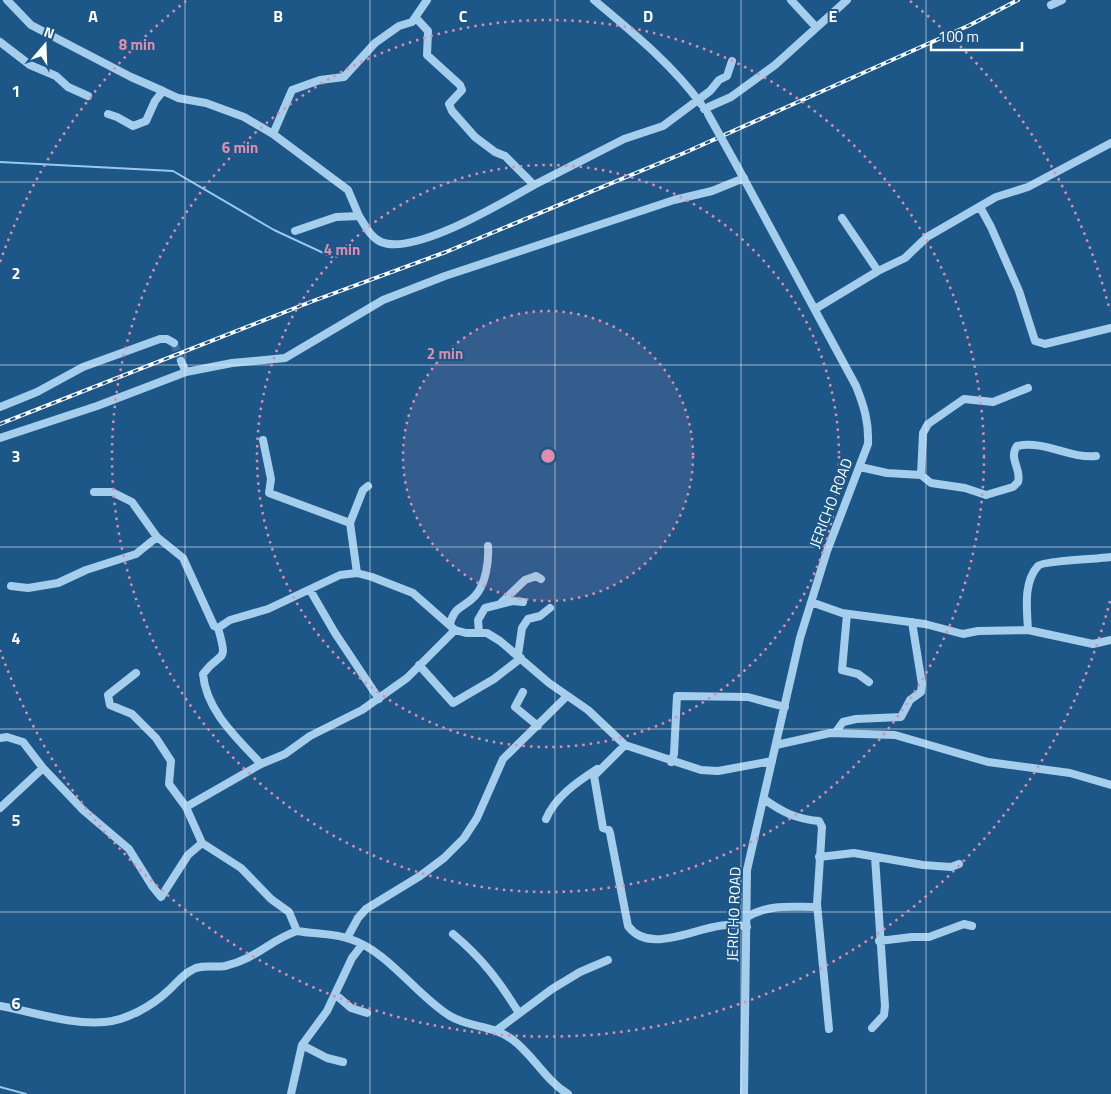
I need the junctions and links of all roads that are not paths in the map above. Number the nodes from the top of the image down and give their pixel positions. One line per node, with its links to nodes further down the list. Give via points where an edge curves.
1 (7, 0): 12 (street, via 31,25)
2 (427, 0): 8 (street)
3 (594, 0): 14 (street, JERICHO ROAD, via 652,50)
4 (791, 0): 9 (street)
5 (847, 0): 9 (street)
6 (1062, 0): 7 (street)
7 (1051, 6)
8 (416, 18): 17 (street, via 375,43 344,77 320,80 292,90); 20 (street, via 428,31 427,55 462,90 449,104 452,112 475,137 505,156)
9 (816, 27): 15 (street, via 775,65 731,98)
10 (0, 42): 13 (street, via 30,65 56,76 68,87)
11 (732, 60): 14 (street, via 727,76)
12 (163, 91): 16 (street, via 146,122 133,126); 17 (street, via 236,114)
13 (88, 96)
14 (698, 100): 15 (street, JERICHO ROAD); 20 (street, via 663,126 624,139)
15 (706, 111): 19 (street, JERICHO ROAD, bridge)
16 (108, 114)
17 (273, 134): 22 (street, via 348,190)
18 (1111, 143): 21 (street, via 1028,187)
19 (744, 178): 26 (street, JERICHO ROAD); 30 (street, via 445,276 383,300 285,358)
20 (534, 185): 22 (street, via 443,232 401,244 375,238)
21 (980, 206): 25 (street, via 927,237 905,258); 27 (street, via 1018,291 1035,341 1045,344)
22 (359, 216): 24 (street, via 336,217)
23 (842, 218): 25 (street)
24 (295, 231)
25 (878, 270): 26 (street)
26 (815, 309): 36 (street, JERICHO ROAD, via 856,386 865,410 868,444)
27 (1111, 328)
28 (174, 343): 32 (street, via 160,339 83,367 37,392)
29 (180, 361): 30 (street)
30 (186, 372): 33 (street)
31 (1028, 388): 37 (street, via 992,402 964,399 928,424 924,432)
32 (0, 407)
33 (0, 438)
34 (263, 440): 40 (street, via 271,479 270,494)
35 (1096, 456): 37 (street, via 1078,457 1036,444 1017,446 1013,459 1018,482 1013,487 986,495 931,483)
36 (860, 466): 37 (street, via 886,473); 49 (street, JERICHO ROAD, via 827,551)
37 (920, 475)
38 (368, 486): 40 (street, via 363,490)
39 (94, 492): 41 (street, via 112,492 132,502)
40 (350, 523): 44 (street)
41 (157, 537): 46 (street, via 136,554 58,583 28,588); 55 (street, via 183,558 211,624)
42 (488, 546): 54 (street, via 487,568 480,587 476,595 454,611)
43 (1111, 557): 56 (street, via 1039,565 1028,595)
44 (357, 574): 47 (street, via 340,575); 54 (street, via 405,588)
45 (541, 579): 50 (street, via 536,576 525,580)
46 (11, 586)
47 (310, 590): 55 (street, via 268,609 230,620); 65 (street)
48 (523, 602): 50 (street)
49 (812, 602): 52 (street); 66 (street, JERICHO ROAD, via 800,638)
50 (500, 604): 57 (street, via 485,608 478,620)
51 (550, 608): 59 (street, via 540,616 528,619 522,628)
52 (847, 614): 53 (street); 62 (street, via 842,670 858,674)
53 (912, 622): 56 (street, via 963,634); 68 (street, via 921,692 910,700 901,717 843,722)
54 (452, 627): 57 (street, via 466,633); 60 (street)
55 (218, 628): 75 (street, via 224,649 222,657 203,674 209,698 221,720)
56 (1028, 630): 58 (street, via 1093,644)
57 (479, 632): 59 (street, via 500,641)
58 (1111, 640)
59 (519, 657): 60 (street, via 494,679 453,703); 64 (street)
60 (419, 665): 65 (street)
61 (136, 673): 79 (street, via 112,692 108,700 113,708 132,714 156,738 171,762 169,784)
62 (869, 682)
63 (523, 692): 67 (street, via 515,707)
64 (567, 696): 67 (street); 70 (street, via 588,710)
65 (379, 699): 75 (street)
66 (785, 707): 71 (street, JERICHO ROAD); 73 (street, via 748,697 677,696)
67 (538, 726): 92 (street, via 504,759 477,818 464,838 420,876 362,912)
68 (835, 733): 71 (street); 77 (street, via 894,735 988,762 1070,773)
69 (0, 738): 76 (street, via 23,742)
70 (625, 745): 73 (street); 74 (street)
71 (776, 745): 72 (street, JERICHO ROAD)
72 (772, 761): 73 (street, via 710,771); 78 (street, JERICHO ROAD)
73 (671, 762)
74 (607, 763): 81 (street, via 573,786 557,801); 89 (street, via 594,776 597,799 603,828 610,833 628,926 632,932 651,940 723,924)
75 (261, 764): 79 (street)
76 (43, 768): 80 (street); 82 (street, via 83,810 129,849 161,897 188,856)
77 (1111, 785)
78 (764, 799): 83 (street, via 785,814 819,821 822,827); 87 (street, JERICHO ROAD, via 747,870)
79 (186, 807): 82 (street)
80 (0, 808)
81 (546, 820)
82 (202, 843): 90 (street, via 241,868 271,899 289,912)
83 (819, 856): 84 (street, via 854,853); 86 (street)
84 (876, 857): 85 (street, via 923,865 951,867); 93 (street)
85 (959, 864)
86 (817, 904): 87 (street, via 772,906); 101 (street)
87 (746, 917): 89 (street, JERICHO ROAD)
88 (972, 926): 93 (street, via 964,924 930,937)
89 (747, 927): 107 (street, JERICHO ROAD)
90 (297, 931): 92 (street); 97 (street, via 275,941 256,956 225,966 192,969 160,999 133,1014 107,1022 77,1021)
91 (453, 934): 99 (street, via 476,953)
92 (347, 938): 94 (street)
93 (880, 941): 100 (street, via 884,1015)
94 (362, 945): 96 (street, via 352,958); 102 (street, via 447,1014)
95 (608, 960): 99 (street, via 580,972)
96 (336, 995): 98 (street, via 351,1008); 103 (street)
97 (0, 1006)
98 (366, 1013)
99 (519, 1013): 102 (street)
100 (872, 1028)
101 (828, 1029)
102 (496, 1030): 106 (street, via 525,1050)
103 (302, 1045): 104 (street); 105 (street)
104 (343, 1062)
105 (291, 1094)
106 (568, 1094)
107 (744, 1094)

